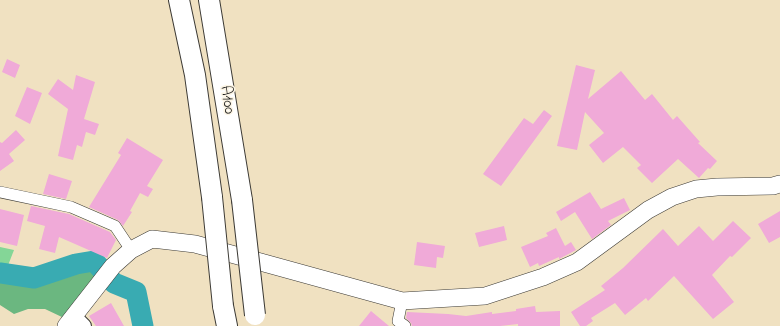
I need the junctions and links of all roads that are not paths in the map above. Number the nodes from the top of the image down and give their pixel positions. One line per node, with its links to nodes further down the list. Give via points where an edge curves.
1 (173, 0): 4 (highway)
2 (179, 0): 4 (highway, A100 / A100)
3 (209, 0): 9 (highway, A100 / A100, bridge, via 242,200)
4 (195, 74): 11 (highway, A100 / A100, bridge)
5 (780, 184): 8 (main road, via 696,189 672,197 648,210 577,262 543,277 485,296)
6 (0, 192): 7 (street, via 71,207 115,226)
7 (131, 250): 8 (main road, via 152,239 195,244); 10 (main road, via 95,287)
8 (402, 301): 12 (street, via 398,321)
9 (256, 320)
10 (75, 323)
11 (227, 326)
12 (405, 326)

